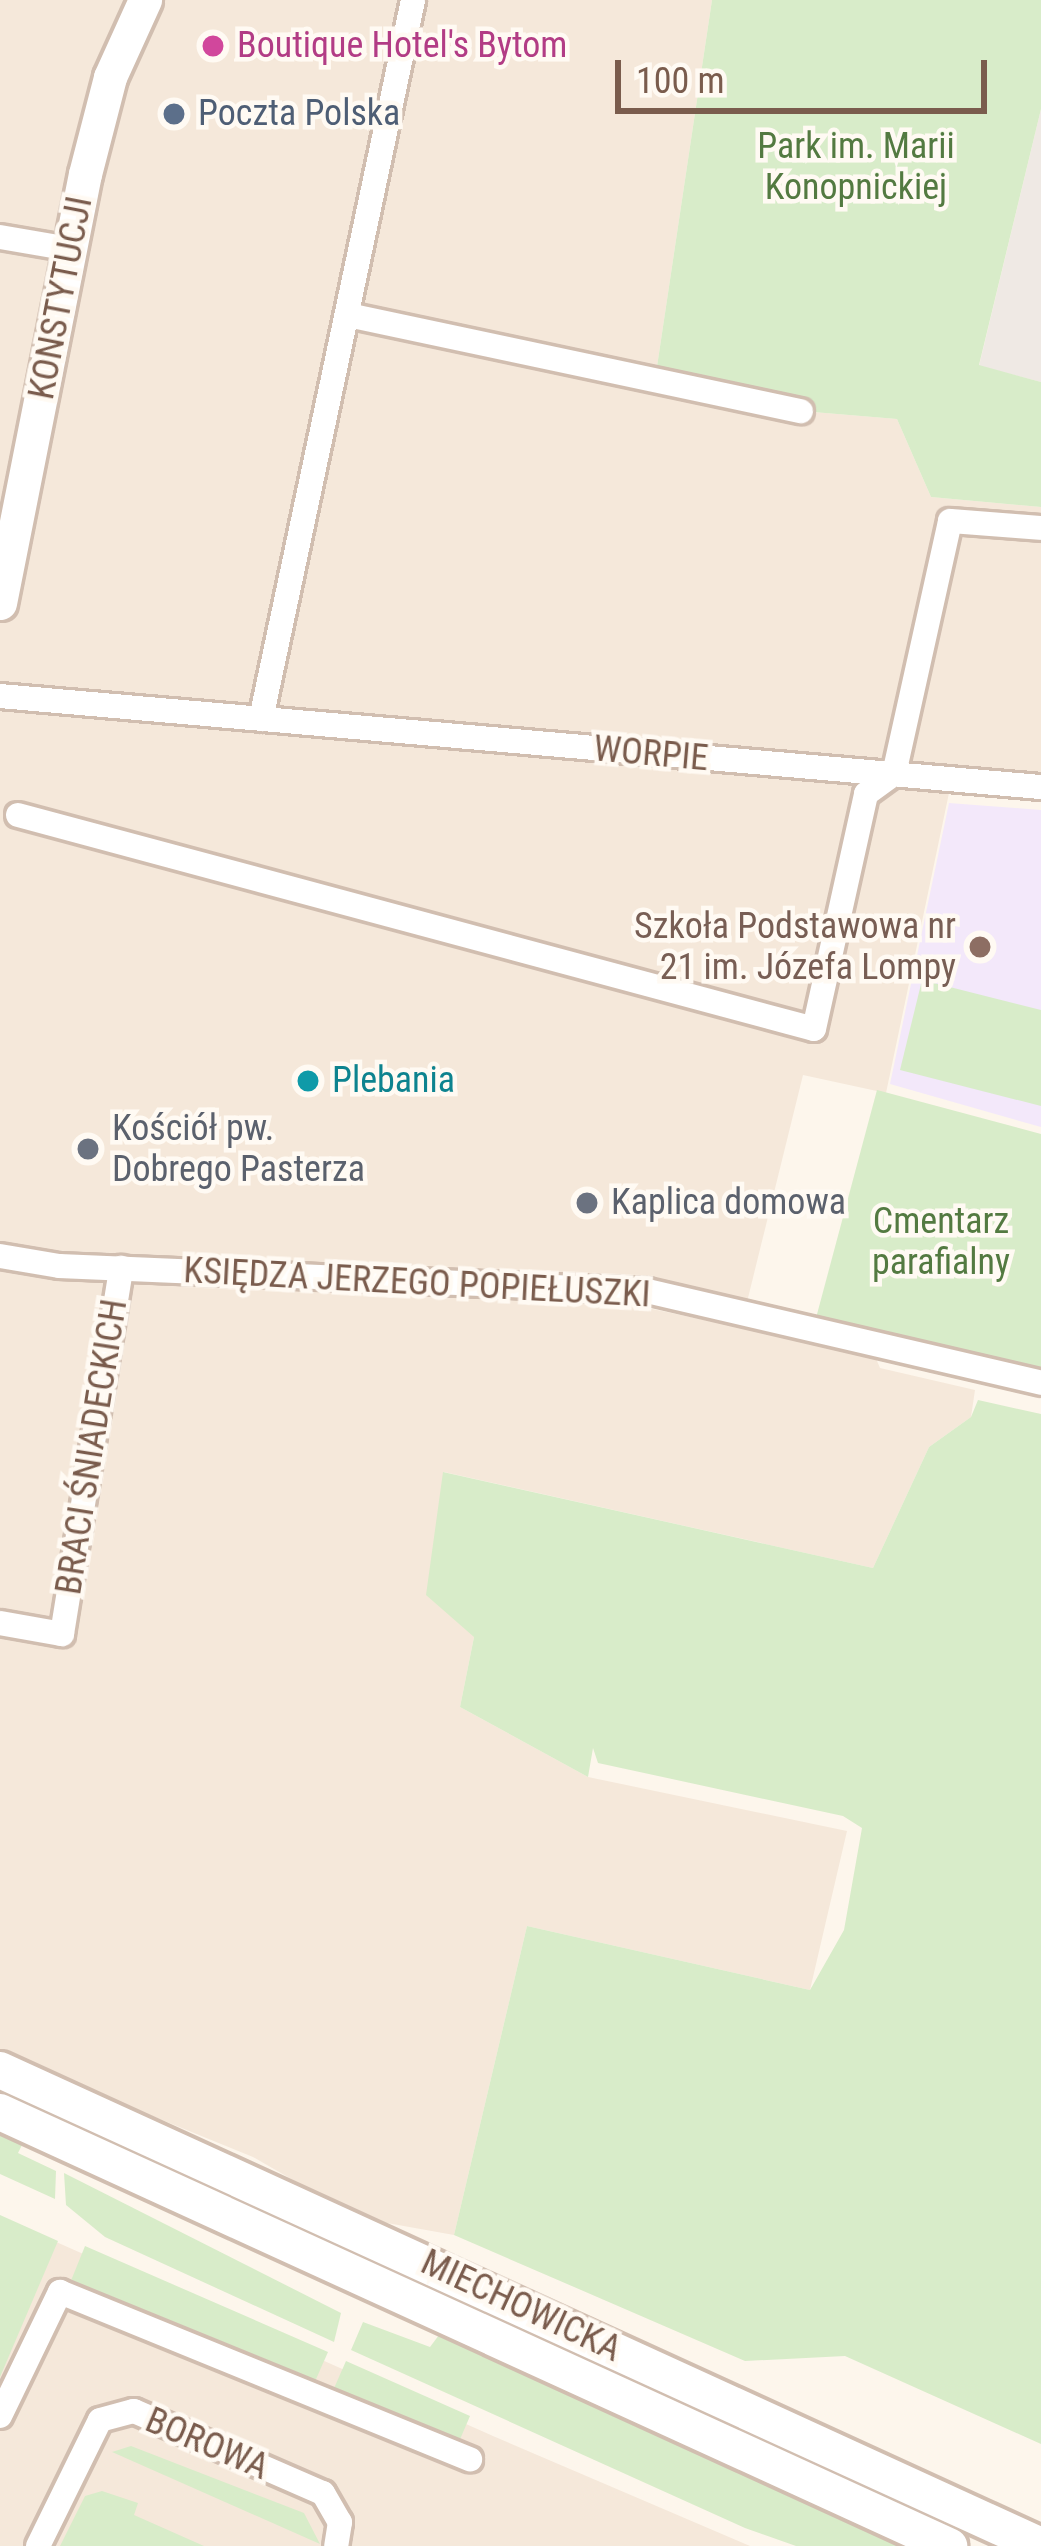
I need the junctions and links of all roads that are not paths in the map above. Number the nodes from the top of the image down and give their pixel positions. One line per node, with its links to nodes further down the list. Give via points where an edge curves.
1 (145, 0): 4 (street, KONSTYTUCJI, via 110,77)
2 (413, 0): 5 (street)
3 (0, 237): 4 (street)
4 (70, 249): 8 (street, KONSTYTUCJI)
5 (348, 316): 6 (street); 10 (street)
6 (801, 411)
7 (1041, 528): 11 (street, via 950,521)
8 (0, 603)
9 (0, 696): 10 (street, WORPIE)
10 (261, 719): 11 (street, WORPIE)
11 (894, 774): 12 (street, WORPIE); 13 (street, via 866,794 814,1029)
12 (1041, 787)
13 (18, 815)
14 (0, 1256): 15 (street, KSIĘDZA JERZEGO POPIEŁUSZKI)
15 (121, 1268): 16 (street, KSIĘDZA JERZEGO POPIEŁUSZKI, via 647,1292); 17 (street, BRACI ŚNIADECKICH, via 62,1634)
16 (1041, 1383)
17 (0, 1624)
18 (0, 2070): 25 (main road, MIECHOWICKA)
19 (0, 2112): 24 (main road, MIECHOWICKA)
20 (0, 2416): 21 (street, via 60,2292)
21 (470, 2459)
22 (38, 2546): 23 (street, BOROWA, via 100,2420 134,2411 323,2493 340,2522)
23 (336, 2546)
24 (949, 2546)
25 (1041, 2546)

